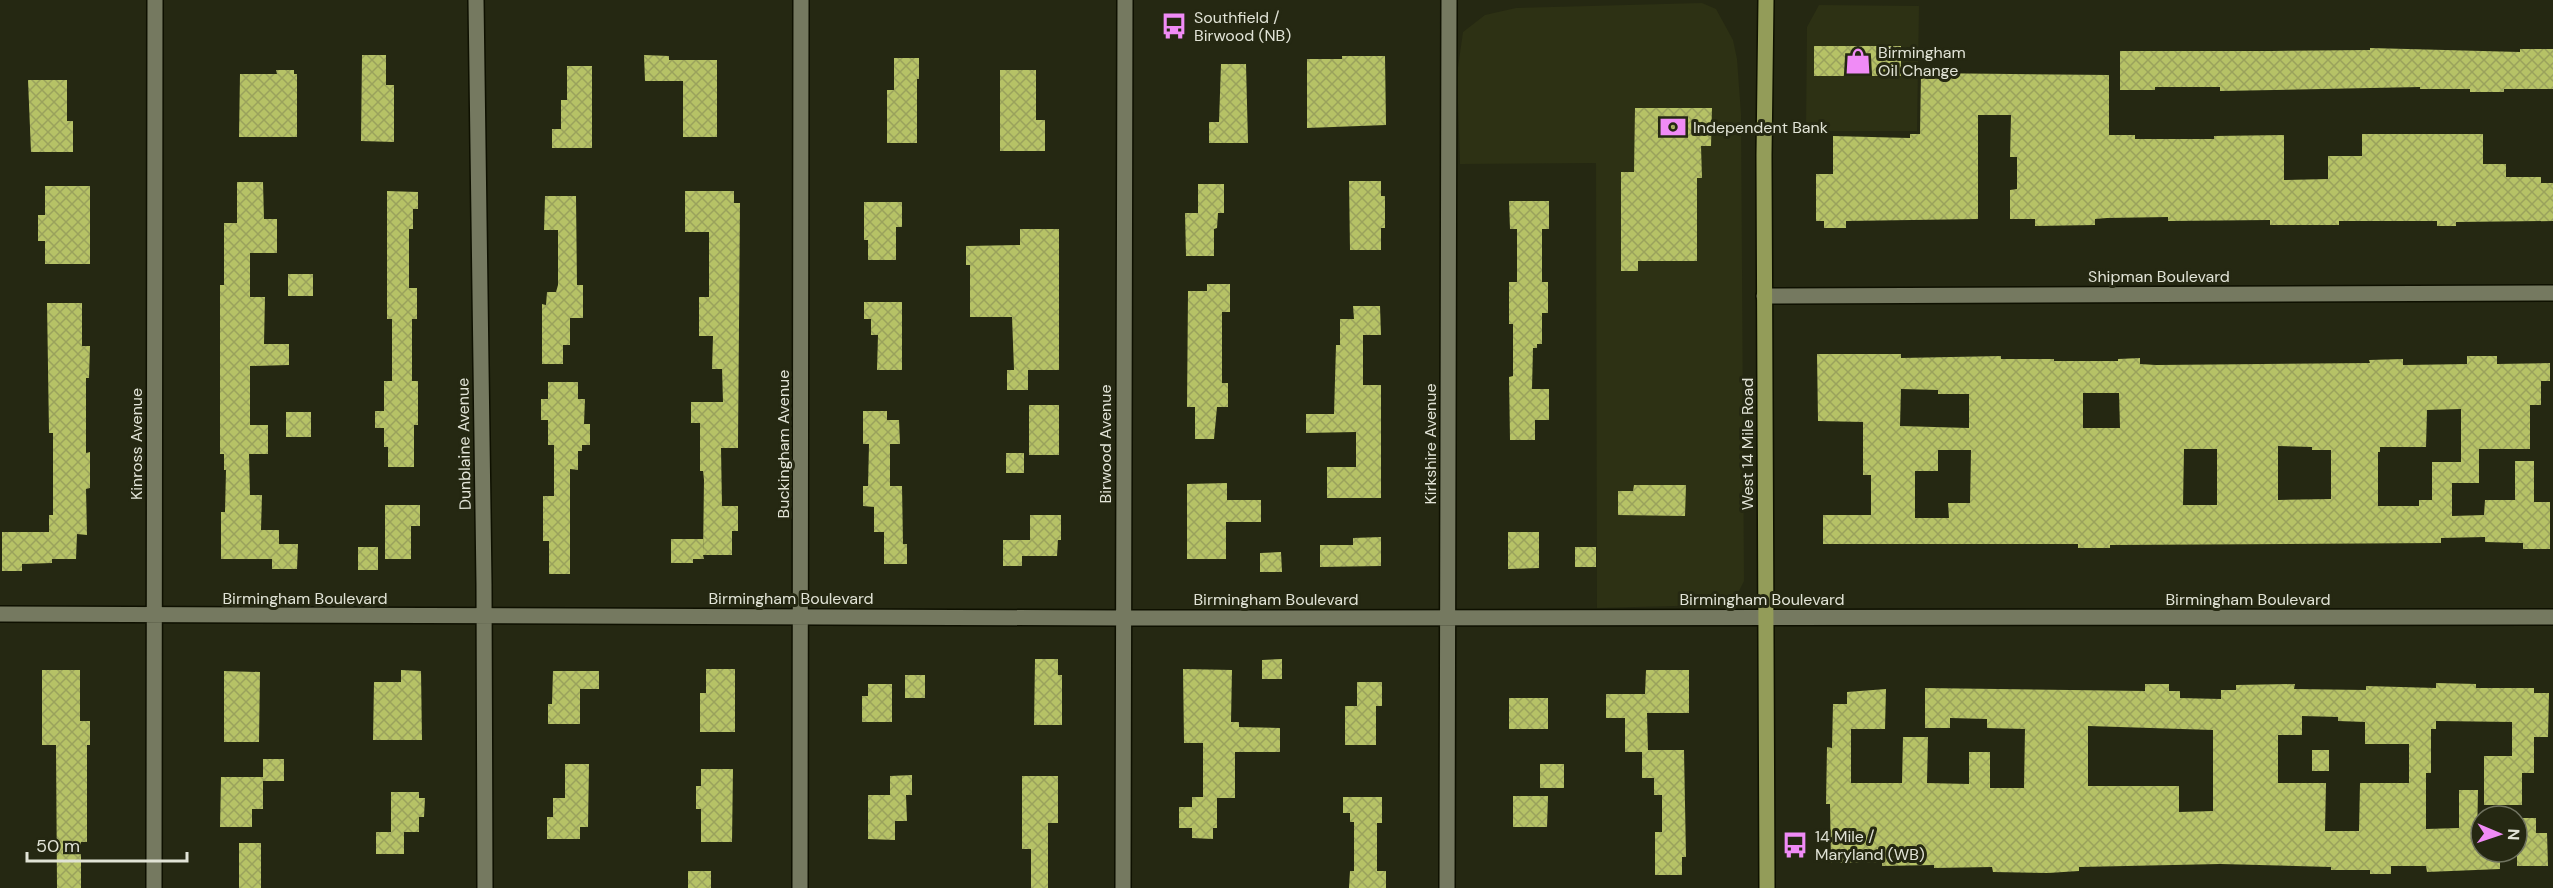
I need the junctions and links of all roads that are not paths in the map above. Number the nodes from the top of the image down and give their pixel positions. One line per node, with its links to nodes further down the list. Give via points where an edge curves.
1 (155, 0): 10 (street, Kinross Avenue)
2 (476, 0): 11 (street, Dunblaine Avenue)
3 (801, 0): 12 (street, Buckingham Avenue)
4 (1125, 0): 16 (street, Birwood Avenue)
5 (1449, 0): 13 (street, Kirkshire Avenue)
6 (1766, 0): 8 (main road, West 14 Mile Road)
7 (2553, 293): 8 (street, Shipman Boulevard)
8 (1764, 296): 14 (main road, West 14 Mile Road)
9 (0, 614): 10 (street, Birmingham Boulevard)
10 (153, 615): 11 (street, Birmingham Boulevard); 17 (street, Kinross Avenue)
11 (484, 616): 12 (street, Birmingham Boulevard); 18 (street, Dunblaine Avenue)
12 (801, 616): 16 (street, Birmingham Boulevard); 19 (street, Buckingham Avenue)
13 (1447, 617): 14 (street, Birmingham Boulevard); 16 (street, Birmingham Boulevard); 21 (street, Kirkshire Avenue)
14 (1766, 617): 15 (street, Birmingham Boulevard); 22 (main road, West 14 Mile Road)
15 (2553, 617)
16 (1123, 618): 20 (street, Birwood Avenue)
17 (154, 888)
18 (485, 888)
19 (800, 888)
20 (1123, 888)
21 (1447, 888)
22 (1767, 888)

